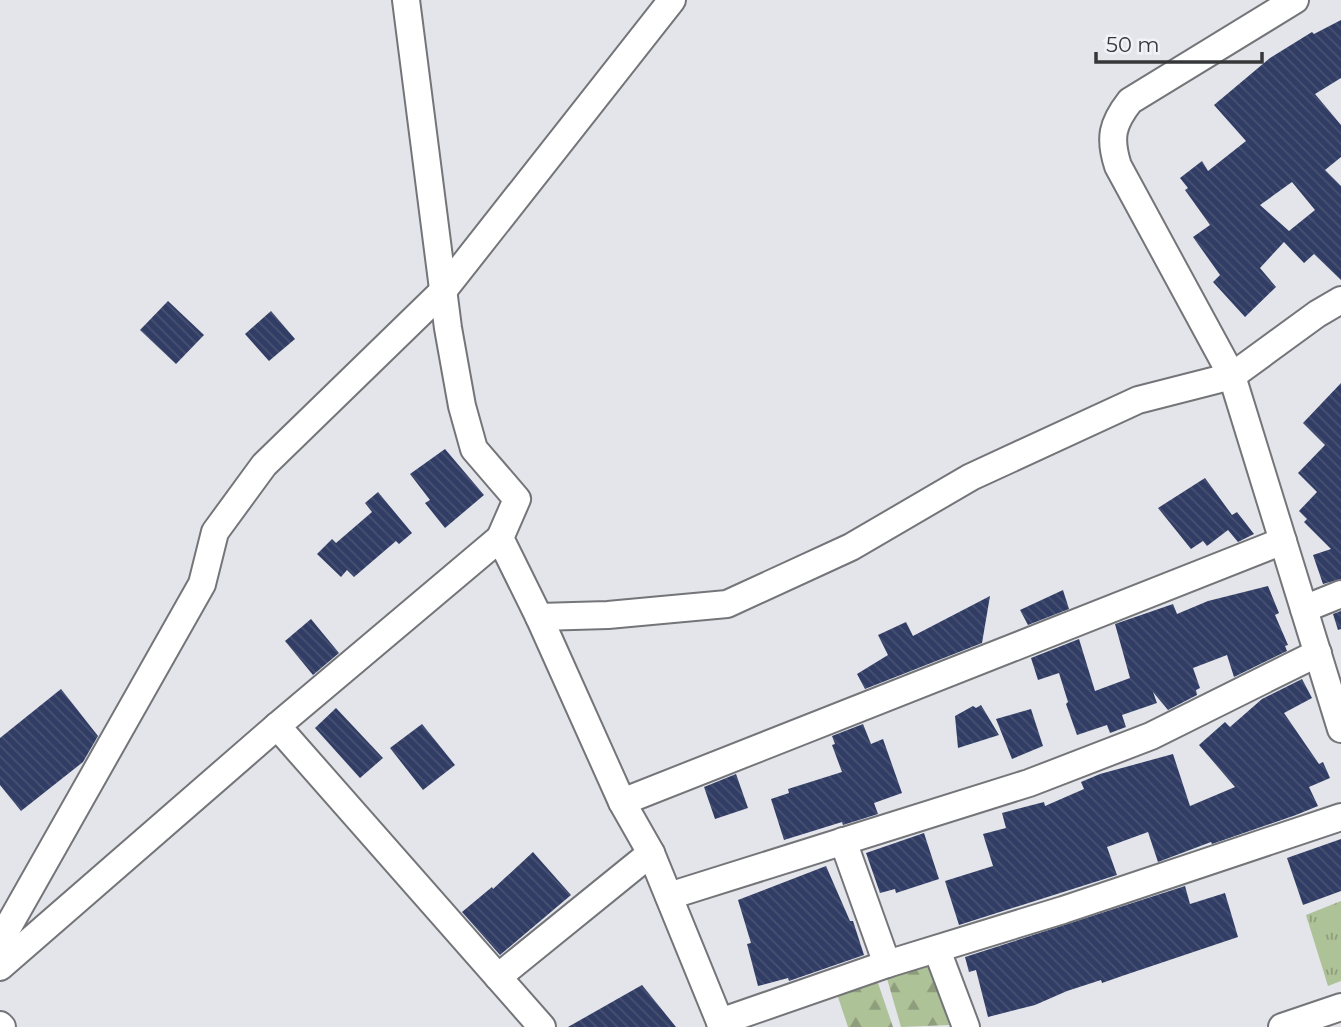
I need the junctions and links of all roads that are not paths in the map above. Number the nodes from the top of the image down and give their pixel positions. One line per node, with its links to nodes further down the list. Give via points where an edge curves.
1 (406, 0): 4 (street)
2 (672, 0): 4 (street)
3 (1295, 0): 6 (street, via 1130,101 1114,131 1118,166)
4 (443, 291): 7 (street, via 474,449 517,499); 20 (street, via 264,465 215,532 202,584)
5 (1341, 300): 6 (street)
6 (1232, 376): 8 (street); 11 (street, via 1138,400 971,477 852,547 727,604)
7 (500, 538): 11 (street); 13 (street)
8 (1283, 541): 10 (street); 15 (street)
9 (1341, 594): 10 (street)
10 (1304, 609): 12 (street)
11 (539, 617): 15 (street)
12 (1318, 653): 14 (street); 17 (street, via 1151,736 1029,783)
13 (277, 726): 23 (street); 24 (street)
14 (1341, 729)
15 (622, 802): 18 (street)
16 (1341, 817): 21 (street)
17 (843, 841): 19 (street); 22 (street)
18 (651, 853): 19 (street); 24 (street)
19 (668, 897): 26 (street)
20 (0, 941)
21 (937, 950): 22 (street); 28 (street)
22 (887, 964): 26 (street)
23 (0, 967)
24 (498, 977): 27 (street)
25 (1341, 1007): 29 (street)
26 (721, 1025)
27 (542, 1027)
28 (966, 1027)
29 (1282, 1027)

